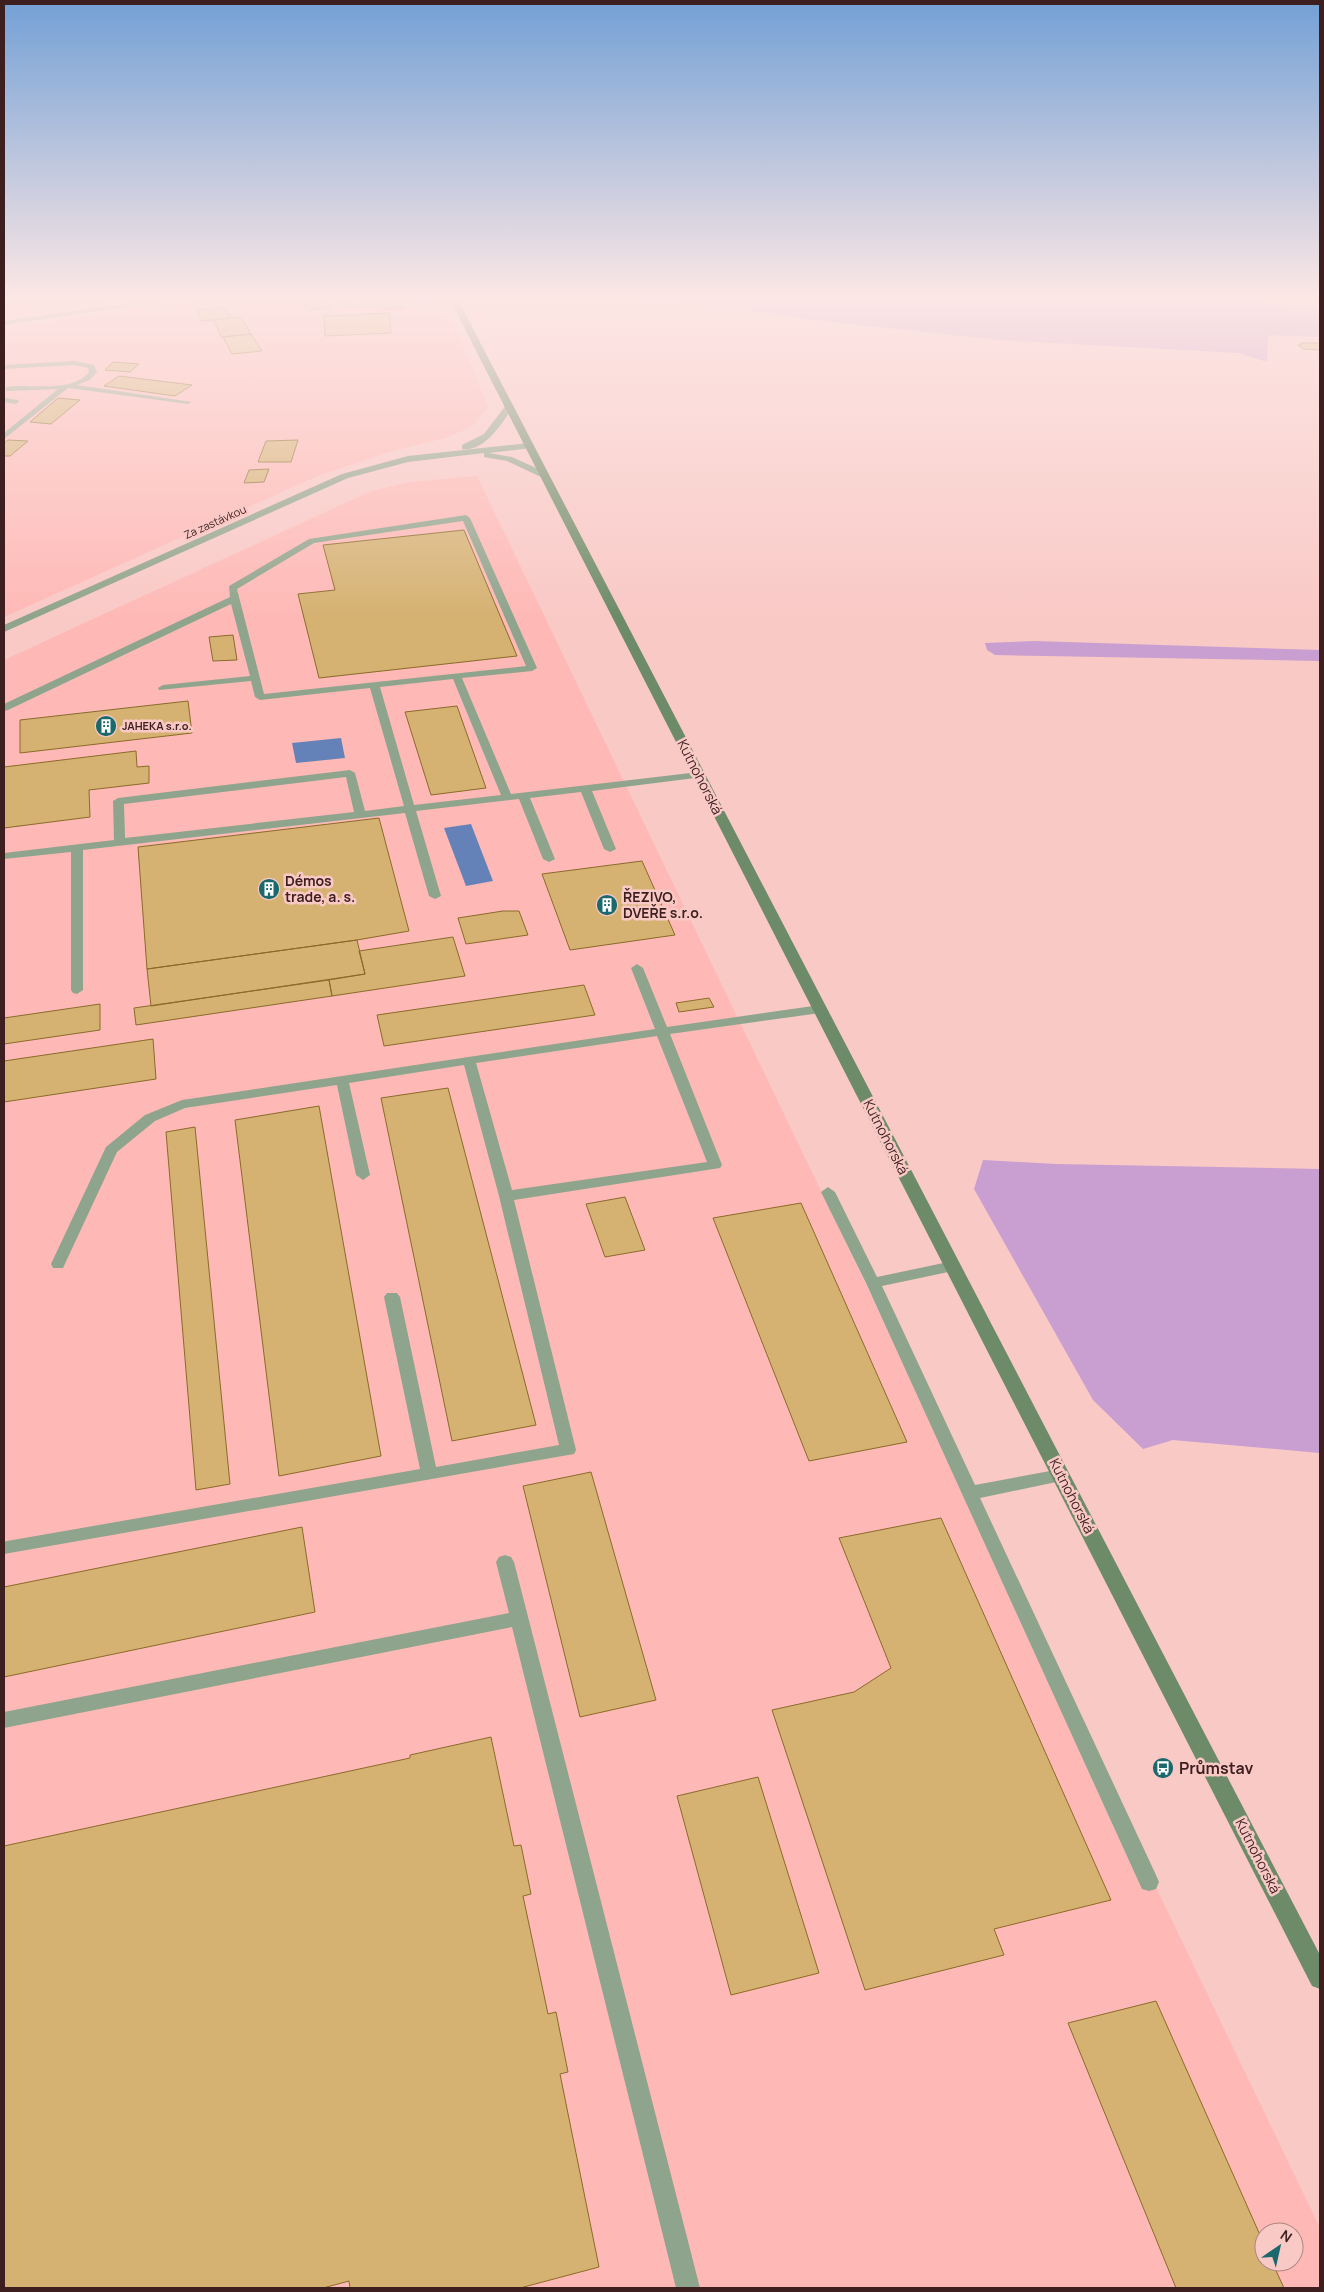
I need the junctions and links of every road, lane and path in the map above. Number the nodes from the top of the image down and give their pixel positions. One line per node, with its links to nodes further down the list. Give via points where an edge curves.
1 (45, 403): 4 (lane)
2 (508, 403): 3 (main road, Kutnohorská)
3 (510, 407): 5 (main road, Kutnohorská); 6 (street, Za zastávkou, via 490,435)
4 (4, 436)
5 (529, 446): 6 (street, Za zastávkou); 7 (main road, Kutnohorská)
6 (443, 455): 7 (street, Za zastávkou, via 508,459); 9 (street, Za zastávkou, via 387,463 344,476)
7 (544, 475): 15 (main road, Kutnohorská)
8 (234, 599): 10 (lane, via 232,588 312,541 466,518 532,668); 11 (lane); 14 (lane)
9 (4, 629)
10 (456, 676): 12 (lane); 18 (lane)
11 (255, 678): 12 (lane, via 260,697); 13 (lane)
12 (374, 685): 19 (lane)
13 (163, 688)
14 (4, 708)
15 (699, 775): 16 (lane); 29 (main road, Kutnohorská)
16 (585, 788): 17 (lane); 23 (lane)
17 (523, 795): 18 (lane); 25 (lane)
18 (508, 797): 19 (lane)
19 (409, 809): 20 (lane); 26 (lane)
20 (360, 814): 21 (lane); 21 (lane, via 350,773 118,801)
21 (120, 842): 22 (lane)
22 (77, 847): 24 (lane); 28 (lane)
23 (610, 849)
24 (4, 856)
25 (548, 859)
26 (435, 896)
27 (637, 968): 30 (lane)
28 (77, 990)
29 (820, 1009): 30 (lane); 37 (main road, Kutnohorská)
30 (662, 1031): 31 (lane); 35 (lane, via 715,1164)
31 (469, 1060): 32 (lane); 35 (lane)
32 (342, 1080): 33 (lane); 36 (lane, via 182,1104 150,1118 112,1150)
33 (363, 1175)
34 (828, 1192): 38 (lane)
35 (506, 1196): 40 (lane, via 568,1450)
36 (58, 1264)
37 (953, 1266): 38 (lane); 41 (main road, Kutnohorská)
38 (873, 1283): 42 (lane)
39 (392, 1297): 40 (lane)
40 (429, 1474): 43 (lane)
41 (1061, 1475): 42 (lane); 48 (main road, Kutnohorská)
42 (970, 1493): 47 (lane)
43 (7, 1548)
44 (506, 1562): 45 (lane)
45 (519, 1618): 46 (lane); 49 (lane)
46 (4, 1720)
47 (1149, 1882)
48 (1320, 1978)
49 (688, 2288)

